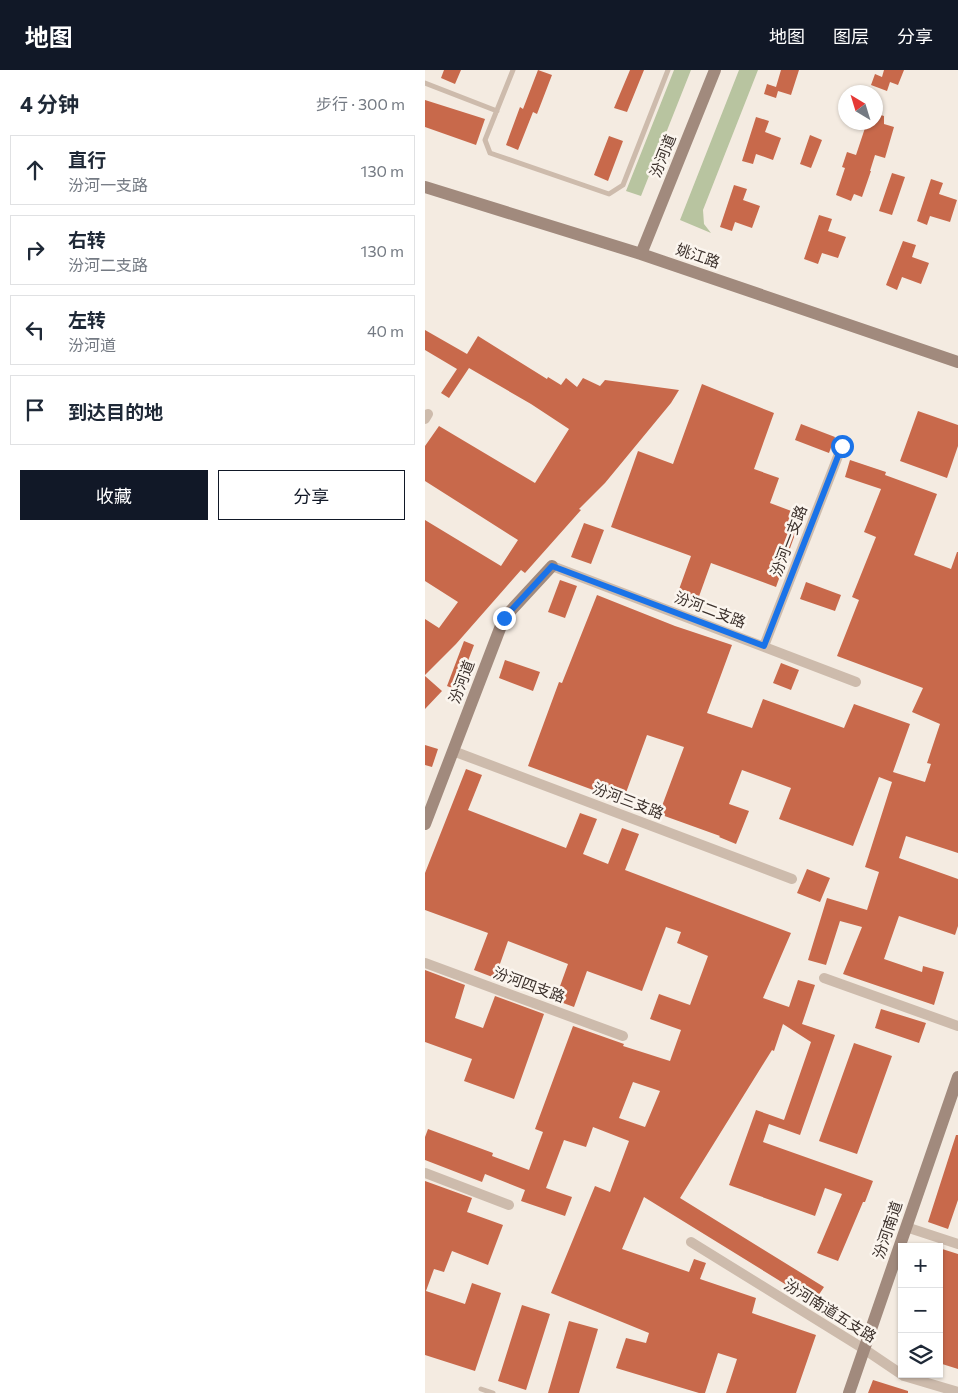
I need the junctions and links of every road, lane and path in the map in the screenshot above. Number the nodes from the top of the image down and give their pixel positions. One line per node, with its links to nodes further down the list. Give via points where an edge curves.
1 (513, 70): 5 (lane)
2 (668, 70): 5 (lane, via 623,185 609,194 490,153 485,140)
3 (715, 70): 7 (street, 汾河道)
4 (425, 83): 5 (lane)
5 (497, 111)
6 (425, 186): 7 (street, 姚江路)
7 (641, 254): 8 (street, 姚江路)
8 (958, 362)
9 (842, 446): 11 (street, 汾河一支路)
10 (552, 566): 11 (street, 汾河二支路); 13 (street, 汾河道, via 504,618)
11 (764, 646): 12 (street, 汾河二支路)
12 (856, 682)
13 (453, 751): 14 (street, 汾河道); 15 (street, 汾河三支路)
14 (425, 824)
15 (792, 880)
16 (425, 963): 19 (street, 汾河四支路)
17 (824, 978): 18 (street)
18 (958, 1026)
19 (623, 1036)
20 (958, 1077): 23 (street, 汾河南道)
21 (425, 1174): 22 (street)
22 (509, 1205)
23 (906, 1227): 25 (street); 26 (street, 汾河南道)
24 (691, 1242): 26 (street, 汾河南道五支路)
25 (958, 1244)
26 (864, 1349): 28 (street, 汾河南道五支路, via 904,1376); 30 (street, 汾河南道)
27 (481, 1389): 29 (lane)
28 (958, 1392)
29 (493, 1393)
30 (849, 1393)

